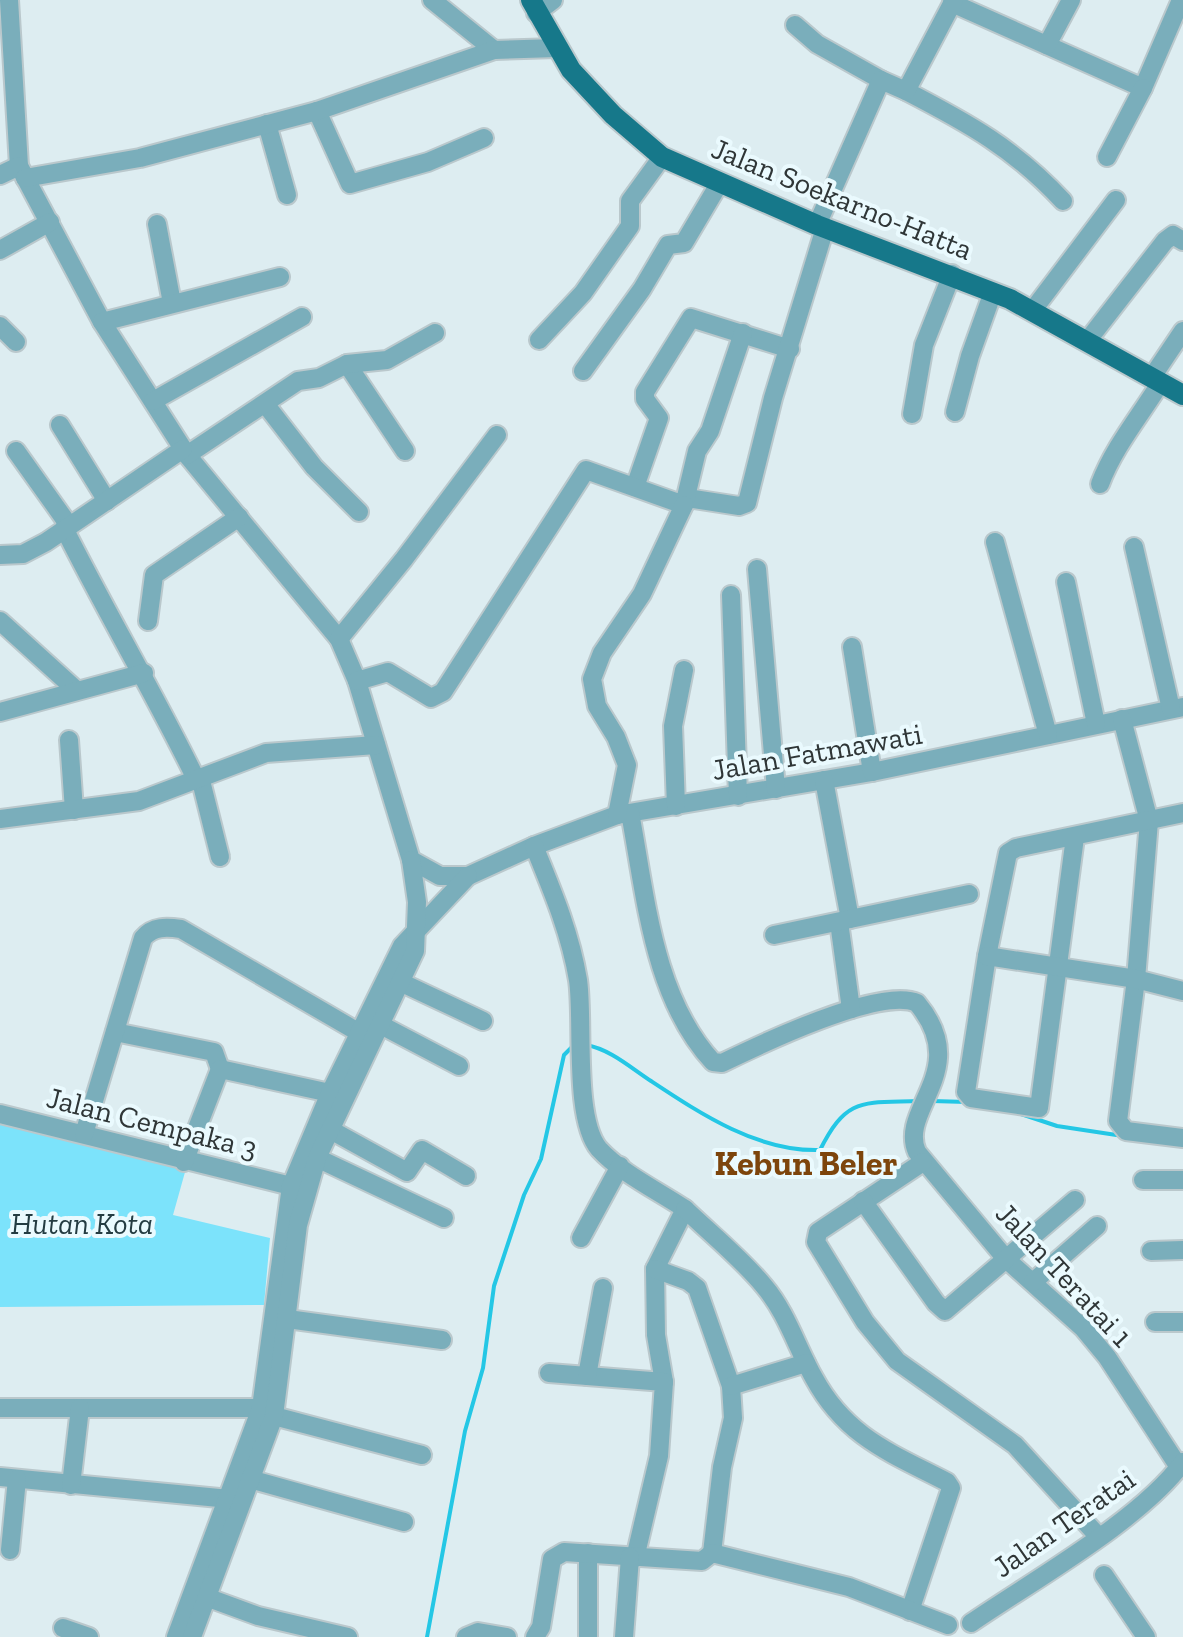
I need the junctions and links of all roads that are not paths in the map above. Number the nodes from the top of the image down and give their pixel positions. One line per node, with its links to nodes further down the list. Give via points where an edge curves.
1 (9, 0): 20 (street)
2 (432, 0): 11 (street)
3 (553, 0): 7 (street)
4 (1071, 0): 9 (street)
5 (1181, 0): 13 (street)
6 (953, 2): 9 (street); 14 (street)
7 (533, 6): 10 (main road, Jalan Soekarno-Hatta)
8 (795, 25): 12 (street, via 817,44)
9 (1047, 45): 13 (street)
10 (556, 48): 11 (street); 18 (main road, Jalan Soekarno-Hatta, via 613,115)
11 (494, 50): 15 (street)
12 (881, 80): 14 (street); 28 (street)
13 (1143, 88): 19 (street)
14 (906, 91): 25 (street, via 993,137)
15 (317, 111): 16 (street); 17 (street, via 350,184 417,166)
16 (267, 124): 20 (street, via 140,158); 23 (street)
17 (484, 138)
18 (662, 157): 22 (main road, Jalan Soekarno-Hatta); 42 (street, via 630,201 630,226 583,293)
19 (1107, 157)
20 (22, 172): 21 (street); 26 (street)
21 (0, 175)
22 (719, 184): 28 (main road, Jalan Soekarno-Hatta); 47 (street, via 684,243 668,245)
23 (287, 195)
24 (1116, 200): 35 (street)
25 (1063, 201)
26 (50, 222): 30 (street); 37 (street)
27 (157, 224): 34 (street)
28 (821, 226): 31 (main road, Jalan Soekarno-Hatta); 45 (street)
29 (1183, 241): 43 (street, via 1173,235 1165,241)
30 (0, 250)
31 (952, 274): 33 (main road, Jalan Soekarno-Hatta); 53 (street, via 924,345)
32 (280, 277): 34 (street)
33 (993, 292): 35 (main road, Jalan Soekarno-Hatta); 52 (street)
34 (172, 303): 37 (street)
35 (1033, 310): 43 (main road, Jalan Soekarno-Hatta)
36 (302, 317): 50 (street)
37 (102, 322): 50 (street)
38 (0, 326): 44 (street)
39 (1183, 331): 48 (street)
40 (435, 333): 46 (street, via 387,360)
41 (743, 333): 45 (street); 60 (street, via 694,317 689,320 645,392 659,418); 62 (street, via 710,431 697,451)
42 (539, 340)
43 (1088, 340): 48 (main road, Jalan Soekarno-Hatta)
44 (16, 342)
45 (790, 349): 62 (street, via 747,503)
46 (347, 364): 51 (street, via 319,378 298,381); 57 (street)
47 (583, 371)
48 (1156, 380): 49 (main road, Jalan Soekarno-Hatta); 59 (street, via 1127,438 1112,453)
49 (1183, 395)
50 (153, 401): 58 (street)
51 (266, 405): 58 (street); 63 (street, via 314,467)
52 (955, 412)
53 (912, 414)
54 (60, 425): 61 (street)
55 (497, 435): 74 (street)
56 (16, 451): 65 (street)
57 (405, 451)
58 (185, 452): 61 (street); 64 (street)
59 (1100, 484)
60 (635, 487): 62 (street); 78 (street, via 586,470 438,696 431,698 388,672)
61 (107, 501): 65 (street)
62 (685, 502): 95 (street, via 642,594 602,653 592,679 597,706 627,765)
63 (359, 512)
64 (239, 517): 73 (street, via 154,575); 74 (street)
65 (66, 526): 68 (street, via 23,554); 77 (street, via 108,616)
66 (995, 542): 84 (street)
67 (1134, 547): 80 (street)
68 (0, 555)
69 (757, 569): 90 (street)
70 (1066, 582): 83 (street)
71 (731, 595): 91 (street)
72 (0, 621): 79 (street)
73 (148, 621)
74 (339, 639): 78 (street)
75 (852, 647): 87 (street)
76 (684, 670): 92 (street, via 673,726)
77 (144, 673): 79 (street); 88 (street)
78 (357, 681): 86 (street)
79 (75, 689): 81 (street)
80 (1177, 708): 82 (street, Jalan Fatmawati)
81 (0, 712)
82 (1122, 719): 83 (street, Jalan Fatmawati); 97 (street)
83 (1096, 724): 84 (street, Jalan Fatmawati)
84 (1048, 735): 87 (street, Jalan Fatmawati)
85 (69, 740): 93 (street)
86 (376, 745): 88 (street, via 266,753); 101 (street)
87 (872, 772): 89 (street, Jalan Fatmawati)
88 (198, 777): 93 (street, via 139,801); 100 (street)
89 (824, 780): 90 (street, Jalan Fatmawati); 104 (street)
90 (776, 789): 91 (street, Jalan Fatmawati)
91 (738, 796): 92 (street, Jalan Fatmawati)
92 (676, 806): 95 (street, Jalan Fatmawati)
93 (74, 810): 96 (street)
94 (1183, 813): 97 (street)
95 (624, 814): 99 (street, Jalan Fatmawati); 112 (street, via 661,962 691,1036 713,1062 722,1063)
96 (0, 819)
97 (1149, 821): 98 (street); 109 (street)
98 (1075, 837): 107 (street, via 1008,853); 108 (street)
99 (534, 846): 102 (street, Jalan Fatmawati); 127 (street, via 566,923 578,982 578,1058 593,1138)
100 (220, 857)
101 (411, 860): 102 (street, via 440,876); 105 (street)
102 (468, 876): 105 (street)
103 (969, 894): 104 (street)
104 (844, 920): 106 (street); 112 (street)
105 (417, 933): 110 (street, via 415,951); 116 (street, via 402,946)
106 (774, 935)
107 (987, 956): 108 (street); 108 (street, via 966,1092 971,1098 1036,1110)
108 (1058, 968): 109 (street)
109 (1136, 979): 111 (street); 123 (street, via 1118,1121 1126,1131)
110 (398, 981): 113 (street); 114 (street)
111 (1183, 991)
112 (851, 1009): 126 (street, via 896,997 917,1003 935,1031 939,1056 913,1143)
113 (483, 1021)
114 (379, 1024): 117 (street); 119 (street)
115 (115, 1032): 116 (street, via 143,938 159,928 181,929); 118 (street, via 214,1052); 122 (street)
116 (358, 1032): 119 (street)
117 (459, 1066)
118 (220, 1069): 119 (street); 125 (street)
119 (336, 1097): 121 (street); 131 (street)
120 (0, 1114): 122 (street, Jalan Cempaka 3)
121 (329, 1129): 124 (street); 128 (street, via 407,1172 422,1150)
122 (84, 1134): 125 (street, Jalan Cempaka 3)
123 (1183, 1138)
124 (317, 1158): 135 (street); 144 (street)
125 (184, 1162): 131 (street, Jalan Cempaka 3)
126 (923, 1162): 133 (street); 140 (street, Jalan Teratai 1)
127 (620, 1166): 134 (street); 137 (street)
128 (466, 1176)
129 (1143, 1180): 130 (street)
130 (1183, 1180)
131 (291, 1186): 144 (street)
132 (1075, 1200): 140 (street)
133 (863, 1201): 140 (street, via 942,1310); 163 (street, via 818,1232 816,1242 881,1345 1015,1445)
134 (685, 1209): 141 (street); 148 (street, via 764,1285)
135 (444, 1218)
136 (1097, 1226): 142 (street)
137 (581, 1238)
138 (1183, 1250): 139 (street)
139 (1151, 1251)
140 (1006, 1259): 142 (street, Jalan Teratai 1)
141 (655, 1269): 151 (street, via 654,1321); 152 (street, via 697,1288)
142 (1033, 1282): 157 (street, Jalan Teratai 1, via 1107,1357)
143 (603, 1288): 150 (street)
144 (281, 1318): 147 (street); 155 (street)
145 (1155, 1322): 146 (street)
146 (1183, 1322)
147 (442, 1340)
148 (806, 1363): 152 (street); 170 (street, via 839,1414 875,1447 951,1488)
149 (549, 1373): 150 (street)
150 (587, 1376): 151 (street)
151 (664, 1382): 167 (street, via 659,1456)
152 (731, 1386): 166 (street, via 733,1418)
153 (0, 1408): 154 (street)
154 (80, 1408): 155 (street); 160 (street)
155 (268, 1412): 156 (street); 159 (street); 161 (street)
156 (422, 1455)
157 (1181, 1465): 163 (street, Jalan Teratai, via 1155,1494)
158 (8, 1478): 160 (street); 164 (street)
159 (253, 1480): 161 (street); 162 (street)
160 (71, 1485): 161 (street)
161 (236, 1499): 169 (street); 175 (street)
162 (404, 1522)
163 (1098, 1536): 173 (street, Jalan Teratai)
164 (10, 1550)
165 (588, 1553): 167 (street); 180 (street, via 553,1556); 181 (street)
166 (712, 1553): 167 (street, via 702,1561); 170 (street, via 849,1587)
167 (632, 1557): 182 (street)
168 (1104, 1575): 184 (street)
169 (206, 1597): 176 (street); 177 (street, via 258,1616)
170 (910, 1611): 171 (street)
171 (948, 1625): 173 (street); 183 (street)
172 (63, 1628): 174 (street)
173 (975, 1630)
174 (89, 1637)
175 (176, 1637)
176 (192, 1637)
177 (348, 1637)
178 (466, 1637): 179 (street, via 478,1632)
179 (507, 1637)
180 (535, 1637)
181 (588, 1637)
182 (624, 1637)
183 (932, 1637)
184 (1146, 1637)

